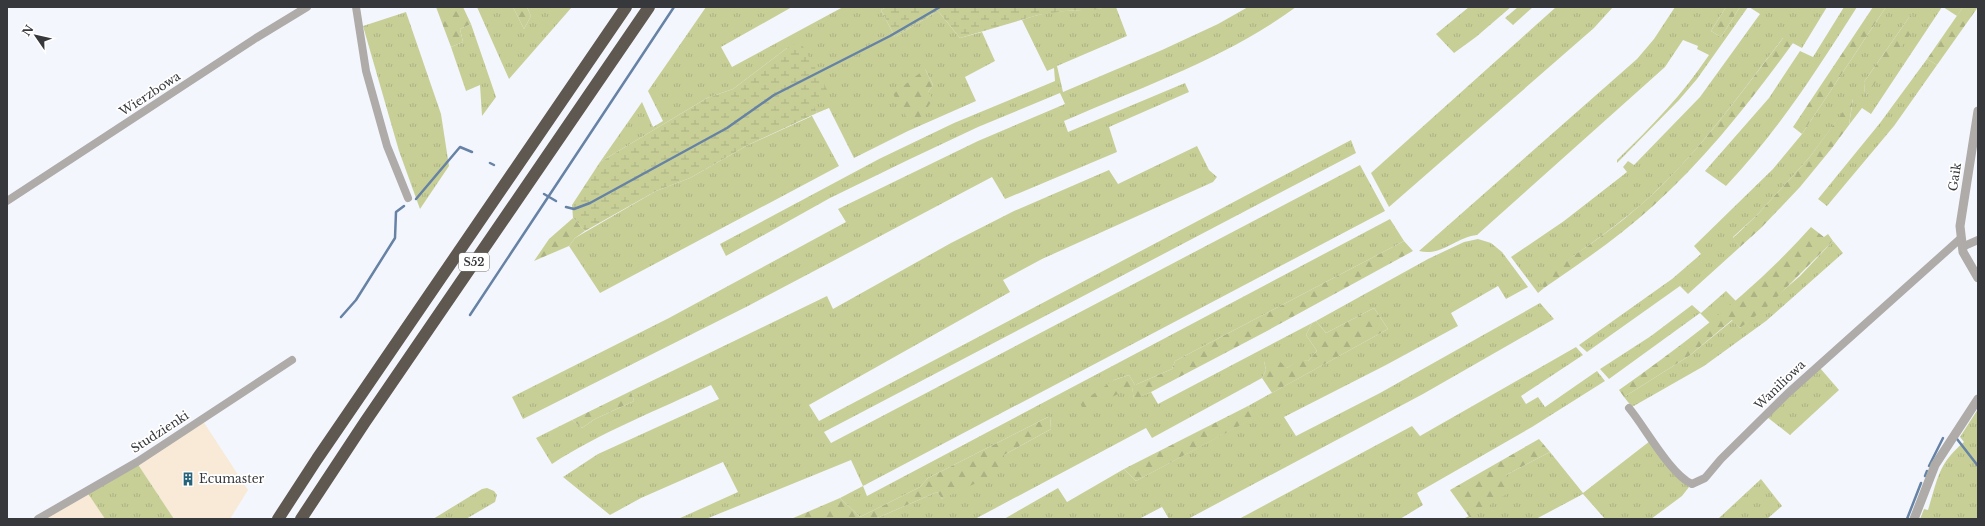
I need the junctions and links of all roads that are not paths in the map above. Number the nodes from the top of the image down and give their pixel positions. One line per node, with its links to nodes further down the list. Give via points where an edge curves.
1 (307, 7): 7 (street, Wierzbowa)
2 (356, 7): 6 (street, via 357,27 366,71 387,146)
3 (626, 7): 15 (highway, S52, via 321,452)
4 (649, 7): 16 (highway, S52)
5 (1978, 111): 9 (street, Gaik, via 1960,226)
6 (408, 198)
7 (7, 201)
8 (1978, 240): 9 (street)
9 (1961, 243): 10 (street, Gaik, via 1966,259); 13 (street, Waniliowa, via 1788,393 1704,478 1692,484 1686,481 1663,455)
10 (1978, 278)
11 (292, 360): 14 (street, Studzienki, via 137,462)
12 (1978, 399): 17 (street, via 1935,465)
13 (1629, 408)
14 (38, 519)
15 (278, 519)
16 (301, 519)
17 (1914, 519)

